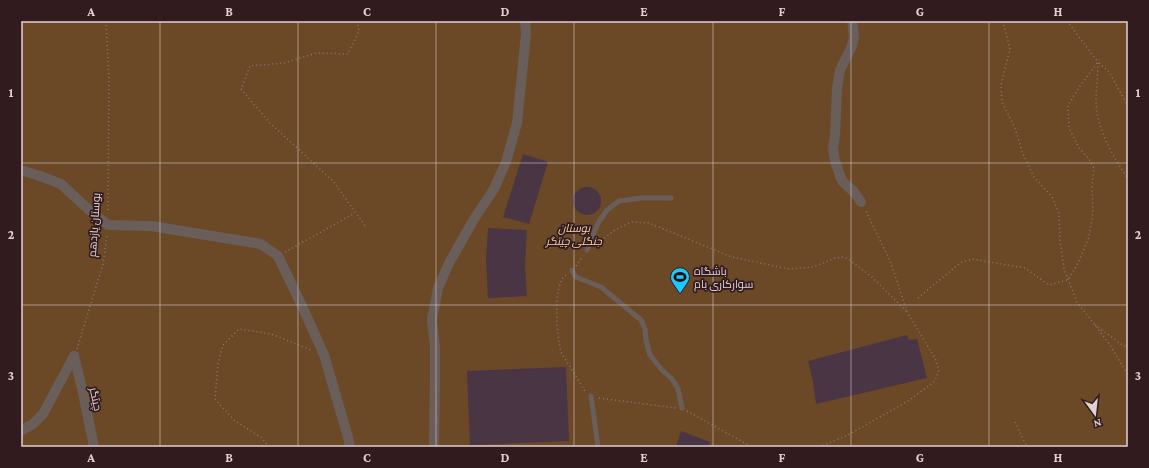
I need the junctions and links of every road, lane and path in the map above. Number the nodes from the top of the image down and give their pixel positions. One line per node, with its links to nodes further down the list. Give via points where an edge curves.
1 (106, 21): 14 (path, بوستان یازدهم, via 109,80)
2 (357, 21): 13 (path, via 359,31 348,54 317,54 284,63 250,66 241,89 270,123 333,181)
3 (525, 21): 35 (street, via 526,34 517,123 506,162 494,189 449,263 438,288 432,320 435,377)
4 (852, 21): 12 (street, via 854,38 840,70 837,88 836,135 833,149 842,181)
5 (1003, 21): 19 (path, via 1010,49 1001,85 1002,102 1034,177 1052,197 1059,213 1060,240)
6 (1067, 21): 7 (path)
7 (1098, 62): 8 (path, via 1108,72); 10 (path, via 1096,102 1100,126); 19 (path, via 1068,105 1069,128 1079,148 1090,159 1094,168 1093,212 1089,236)
8 (1128, 106)
9 (21, 171): 14 (street, via 61,184)
10 (1128, 179)
11 (671, 198): 16 (lane, via 619,201 607,210)
12 (861, 202): 21 (path, via 891,263)
13 (356, 212): 15 (path); 17 (path)
14 (108, 225): 17 (street, via 151,226 261,244); 25 (path, بوستان یازدهم, via 103,264)
15 (366, 227)
16 (587, 250): 18 (path); 21 (path, via 630,222 649,223 732,257 788,269 813,267 843,257 872,276)
17 (278, 256): 24 (street)
18 (572, 270): 27 (path, via 564,276 557,296 559,346); 28 (lane, via 576,276 601,287 642,320 650,355 674,382)
19 (1068, 280): 20 (path, via 1049,285 1025,268 972,259 960,263); 22 (path, via 1076,302)
20 (918, 298)
21 (907, 312): 38 (path, via 935,358 939,370 935,381 908,402 848,435)
22 (1094, 323): 23 (path); 26 (path)
23 (1128, 348)
24 (324, 355): 33 (path, via 271,334 239,329 223,344 218,364 216,399 234,420 262,438); 34 (street)
25 (74, 356): 30 (street, via 43,414); 31 (street, چیتگر)
26 (1128, 375)
27 (591, 396): 28 (path, via 603,400); 36 (lane)
28 (682, 408): 37 (path)
29 (1015, 422): 39 (path)
30 (21, 431)
31 (93, 442): 32 (street)
32 (98, 447)
33 (269, 447)
34 (350, 447)
35 (434, 447)
36 (598, 447)
37 (752, 447)
38 (819, 447)
39 (1027, 447)

